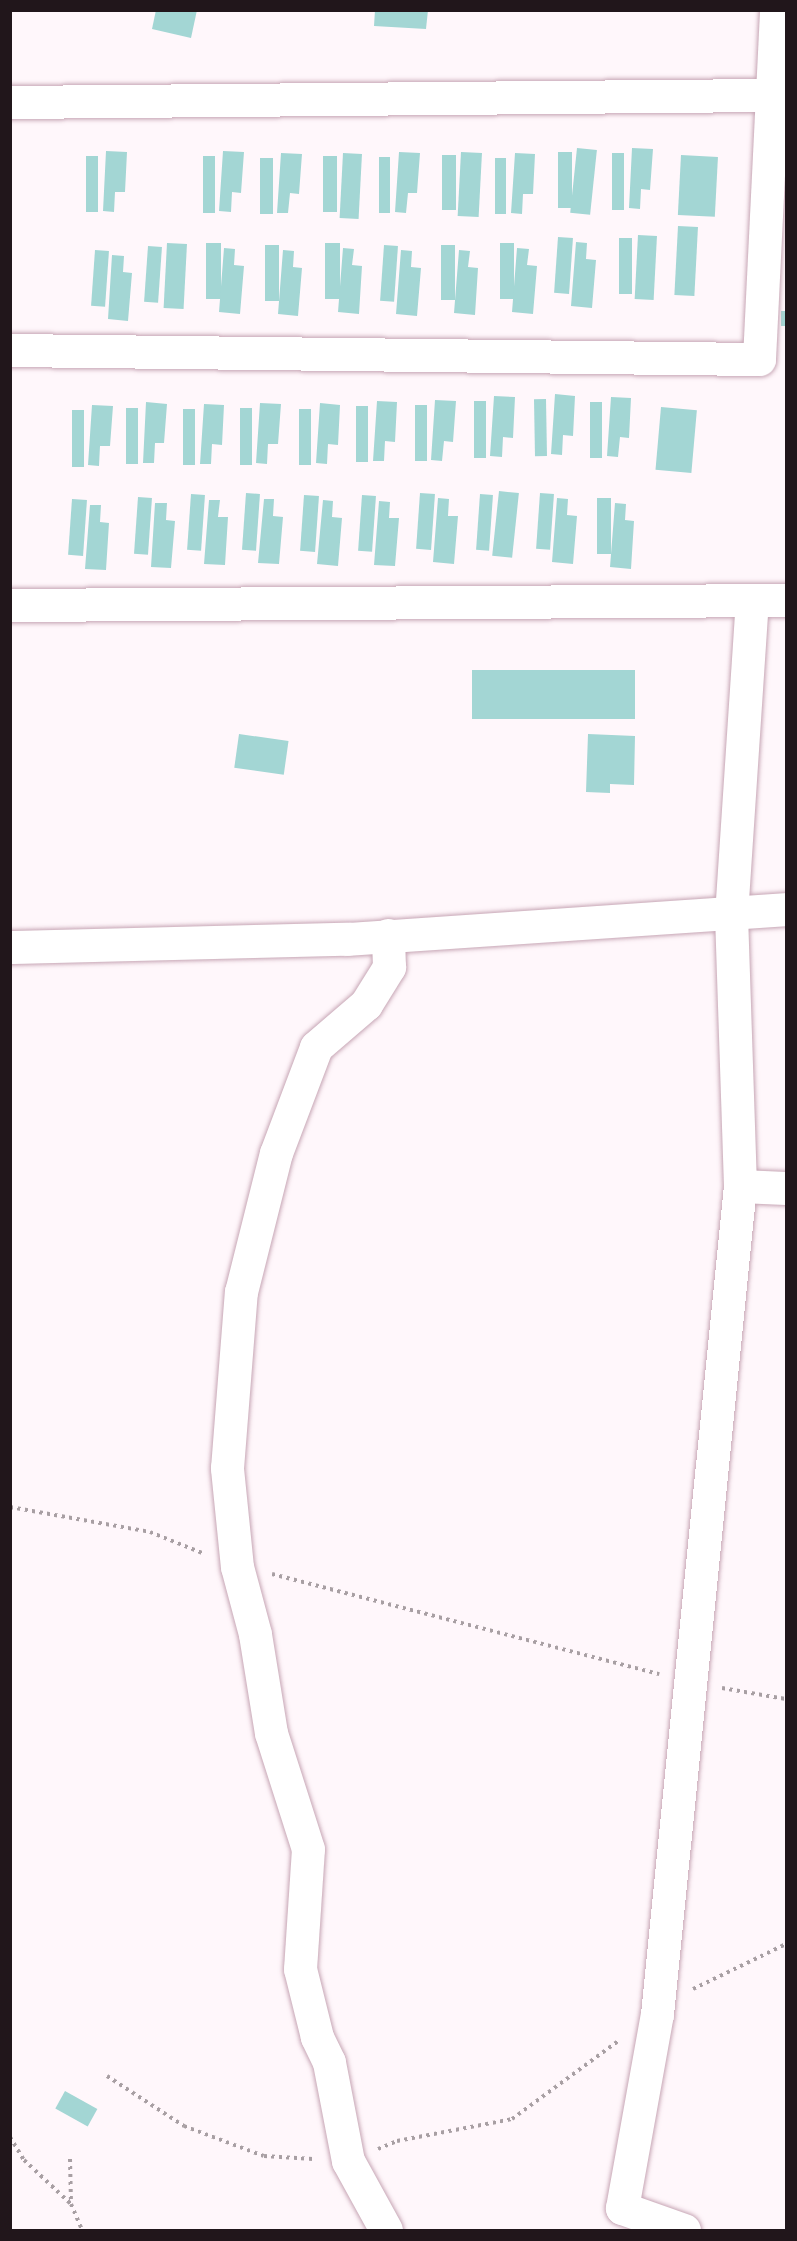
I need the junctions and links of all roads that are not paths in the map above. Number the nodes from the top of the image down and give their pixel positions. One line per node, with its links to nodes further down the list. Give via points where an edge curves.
1 (776, 10): 2 (street)
2 (772, 95): 3 (street); 4 (street, via 759,359)
3 (10, 102)
4 (10, 350)
5 (786, 600): 6 (street)
6 (752, 601): 7 (street); 9 (street)
7 (10, 605)
8 (786, 909): 9 (street)
9 (731, 915): 10 (street); 12 (street)
10 (387, 936): 11 (street); 14 (street, via 389,967 366,1004 316,1047 276,1153 241,1292 227,1468 237,1567 255,1634 271,1734 308,1849 300,1969 317,2037 329,2062 348,2161)
11 (10, 947)
12 (740, 1186): 13 (street); 15 (street, via 657,2014 622,2208)
13 (786, 1188)
14 (386, 2230)
15 (684, 2230)

